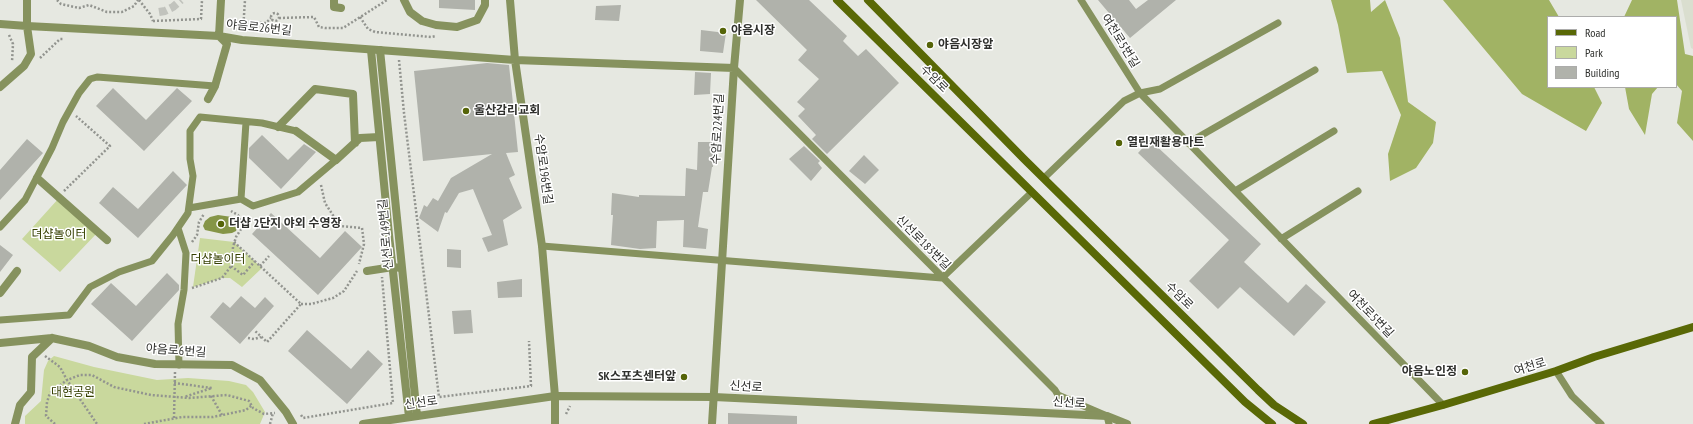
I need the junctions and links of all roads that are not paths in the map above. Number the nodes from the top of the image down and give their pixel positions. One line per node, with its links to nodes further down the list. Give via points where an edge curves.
1 (27, 0): 14 (street)
2 (221, 0): 15 (street)
3 (334, 0): 11 (street, via 334,7)
4 (404, 0): 5 (street, via 410,12 422,21 458,27 477,20)
5 (485, 0)
6 (510, 0): 18 (street, 수암로196번길)
7 (740, 0): 19 (street, 수암로224번길)
8 (838, 0): 36 (main road, 수암로)
9 (868, 0): 34 (main road, 수암로)
10 (1081, 0): 23 (lane, 여천로5번길)
11 (342, 8)
12 (1278, 23): 23 (lane, via 1160,89)
13 (0, 24): 14 (street, 야음로26번길)
14 (27, 26): 15 (street, 야음로26번길); 22 (street, via 31,54 24,66)
15 (218, 36): 16 (street, 야음로26번길); 21 (street, via 227,44)
16 (371, 50): 17 (street, 야음로26번길); 29 (street)
17 (380, 50): 18 (street, 야음로26번길); 46 (street, 신선로149번길)
18 (515, 60): 19 (street, 야음로26번길); 44 (street, 수암로196번길)
19 (734, 68): 45 (street, 수암로224번길); 49 (lane, 신선로183번길)
20 (1315, 70): 31 (lane)
21 (215, 86): 24 (street); 33 (lane, via 97,77 90,79 63,122)
22 (0, 87)
23 (1140, 93): 31 (lane, 여천로5번길); 34 (lane, via 1124,101)
24 (208, 99)
25 (246, 122): 26 (lane); 38 (lane); 39 (lane, via 200,117 190,131 193,176)
26 (278, 127): 27 (lane); 30 (street, via 316,89 353,94)
27 (296, 131): 32 (street)
28 (1334, 131): 37 (lane)
29 (379, 137): 30 (street, via 360,138); 46 (street)
30 (354, 143): 32 (street)
31 (1188, 143): 37 (lane, 여천로5번길)
32 (336, 160): 38 (lane, via 298,192 253,206)
33 (37, 178): 40 (lane, via 25,200); 43 (street)
34 (1044, 178): 69 (main road, 수암로, via 1258,390 1274,405)
35 (1358, 191): 42 (lane)
36 (1031, 192): 49 (lane); 68 (main road, 수암로, via 1245,402)
37 (1235, 192): 42 (lane, 여천로5번길)
38 (241, 200): 39 (lane)
39 (189, 208): 41 (lane)
40 (0, 227)
41 (178, 228): 51 (lane, via 152,261 119,272 90,287 69,315); 55 (lane, via 186,252 184,290 178,324)
42 (1281, 239): 59 (lane, 여천로5번길)
43 (107, 240)
44 (542, 246): 45 (lane); 57 (street, 수암로196번길)
45 (723, 260): 49 (lane); 58 (street, 수암로224번길)
46 (397, 268): 48 (street); 60 (street, 신선로149번길)
47 (18, 271): 50 (street)
48 (367, 272)
49 (942, 278): 61 (lane, 신선로183번길, via 1058,395)
50 (0, 293)
51 (0, 320)
52 (1693, 327): 56 (main road, 여천로)
53 (52, 338): 54 (street, 야음로6번길); 55 (street, 야음로6번길, via 89,346 117,357 155,364); 62 (street, via 32,357 31,392 20,405)
54 (0, 343)
55 (179, 365): 63 (street, 야음로6번길, via 232,365 260,380)
56 (1556, 371): 59 (main road, 여천로); 71 (lane, via 1572,396)
57 (555, 396): 58 (street, 신선로); 60 (street, 신선로); 65 (street, 수암로196번길)
58 (714, 397): 61 (street, 신선로); 66 (street, 수암로224번길)
59 (1443, 405): 70 (main road, 여천로)
60 (413, 417): 64 (street, 신선로)
61 (1107, 421): 67 (street, 신선로)
62 (15, 424)
63 (293, 424)
64 (363, 424)
65 (555, 424)
66 (712, 424)
67 (1127, 424)
68 (1272, 424)
69 (1303, 424)
70 (1373, 424)
71 (1602, 424)

